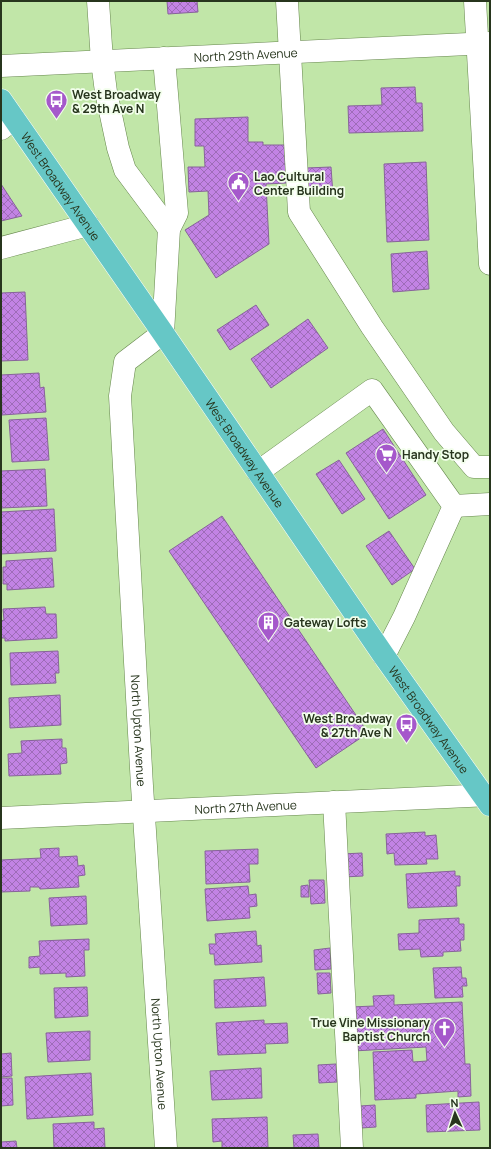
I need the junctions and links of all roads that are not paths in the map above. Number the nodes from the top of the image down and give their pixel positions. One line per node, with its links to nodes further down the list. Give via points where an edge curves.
1 (98, 1): 7 (street)
2 (287, 1): 5 (street)
3 (476, 1): 4 (street)
4 (484, 43): 5 (street, North 29th Avenue); 14 (street)
5 (290, 52): 6 (street, North 29th Avenue); 16 (street, via 299,212 372,327 444,432 474,467)
6 (164, 58): 7 (street, North 29th Avenue); 12 (street, via 177,213)
7 (102, 61): 8 (street, North 29th Avenue); 12 (street, via 118,148 126,170)
8 (1, 66)
9 (1, 100): 10 (main road, West Broadway Avenue)
10 (8, 124): 11 (main road, West Broadway Avenue)
11 (88, 225): 13 (street); 15 (main road, West Broadway Avenue)
12 (169, 229): 15 (street)
13 (1, 248)
14 (490, 264)
15 (163, 333): 17 (main road, West Broadway Avenue); 23 (street, North Upton Avenue, via 125,362 120,396)
16 (490, 467)
17 (258, 472): 19 (street, via 372,390); 20 (main road, West Broadway Avenue)
18 (490, 504): 19 (street)
19 (454, 506): 20 (street)
20 (384, 656): 21 (main road, West Broadway Avenue)
21 (488, 798): 22 (street, North 27th Avenue)
22 (334, 802): 23 (street, North 27th Avenue); 26 (street)
23 (143, 812): 24 (street, North 27th Avenue); 25 (street, North Upton Avenue)
24 (1, 818)
25 (166, 1148)
26 (352, 1148)

